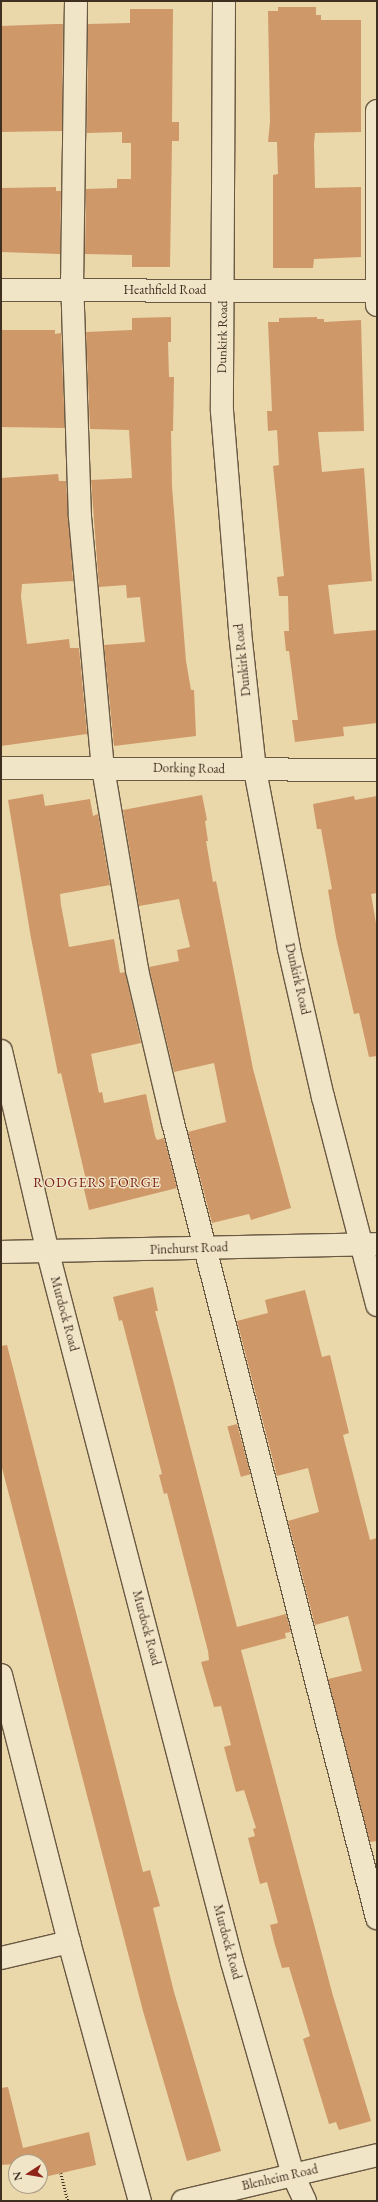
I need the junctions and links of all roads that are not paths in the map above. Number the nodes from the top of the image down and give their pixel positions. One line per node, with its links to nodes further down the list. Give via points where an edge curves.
1 (76, 1): 5 (street)
2 (224, 1): 6 (street, Dunkirk Road)
3 (377, 111): 7 (street)
4 (1, 290): 5 (street, Heathfield Road)
5 (72, 290): 6 (street, Heathfield Road); 10 (street, via 80,517)
6 (224, 290): 7 (street, Heathfield Road); 11 (street, Dunkirk Road, via 222,419)
7 (377, 290): 8 (street)
8 (377, 305)
9 (1, 768): 10 (street, Dorking Road)
10 (103, 768): 11 (street, Dorking Road); 15 (street, via 138,970)
11 (255, 770): 12 (street, Dorking Road); 14 (street, Dunkirk Road, via 291,956)
12 (377, 770)
13 (1, 1051): 17 (street, Murdock Road)
14 (369, 1244): 15 (street, Pinehurst Road); 18 (street, Dunkirk Road)
15 (205, 1248): 17 (street, Pinehurst Road); 20 (street)
16 (1, 1252): 17 (street, Pinehurst Road)
17 (48, 1252): 24 (street, Murdock Road, via 232,1962)
18 (377, 1305)
19 (1, 1675): 21 (street)
20 (377, 1918)
21 (69, 1942): 22 (street); 25 (street)
22 (1, 1958)
23 (377, 2155): 24 (street, Blenheim Road)
24 (293, 2175): 26 (street, Blenheim Road); 27 (street, Murdock Road)
25 (140, 2201)
26 (184, 2201)
27 (305, 2201)

